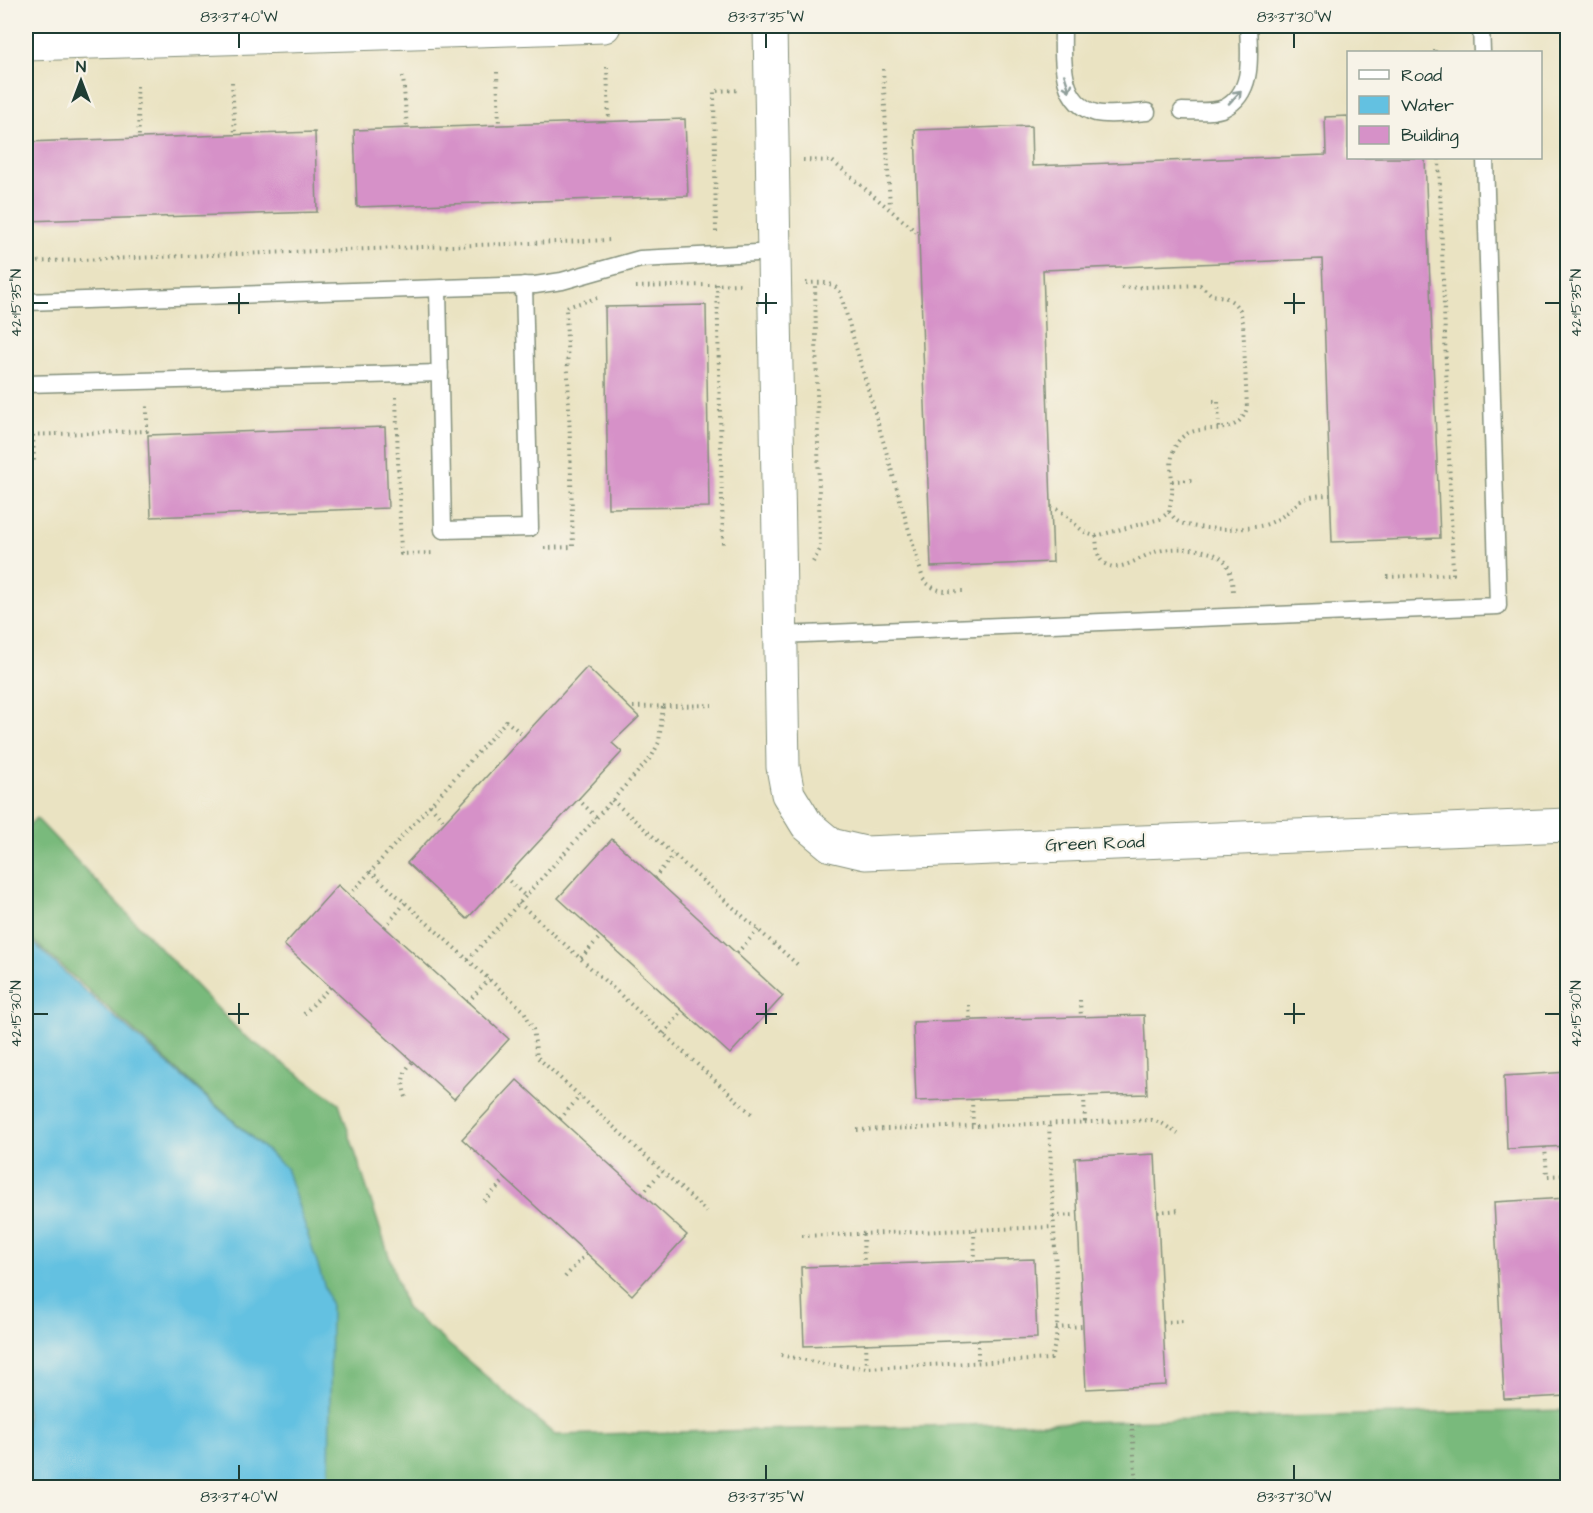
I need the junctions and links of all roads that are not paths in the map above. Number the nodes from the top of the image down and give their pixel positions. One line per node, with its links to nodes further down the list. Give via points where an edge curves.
1 (604, 26): 6 (street)
2 (770, 26): 11 (street, Green Road)
3 (1063, 26): 9 (lane, one-way to 9, via 1064,75 1069,92 1079,105 1097,113)
4 (1248, 26): 8 (lane, one-way to 4, via 1224,108 1240,94 1248,77)
5 (1481, 26): 7 (lane)
6 (26, 44)
7 (1482, 51)
8 (1182, 111)
9 (1148, 112)
10 (1485, 159): 17 (lane, via 1498,606)
11 (774, 252): 12 (lane, via 640,259 562,281); 17 (street, Green Road)
12 (524, 285): 13 (lane); 15 (lane, via 530,528 443,530)
13 (438, 289): 14 (lane); 15 (lane)
14 (26, 302)
15 (440, 373): 16 (lane)
16 (26, 384)
17 (781, 645): 18 (street, Green Road, via 783,767 788,794 807,825 831,846 865,853)
18 (1568, 825)

